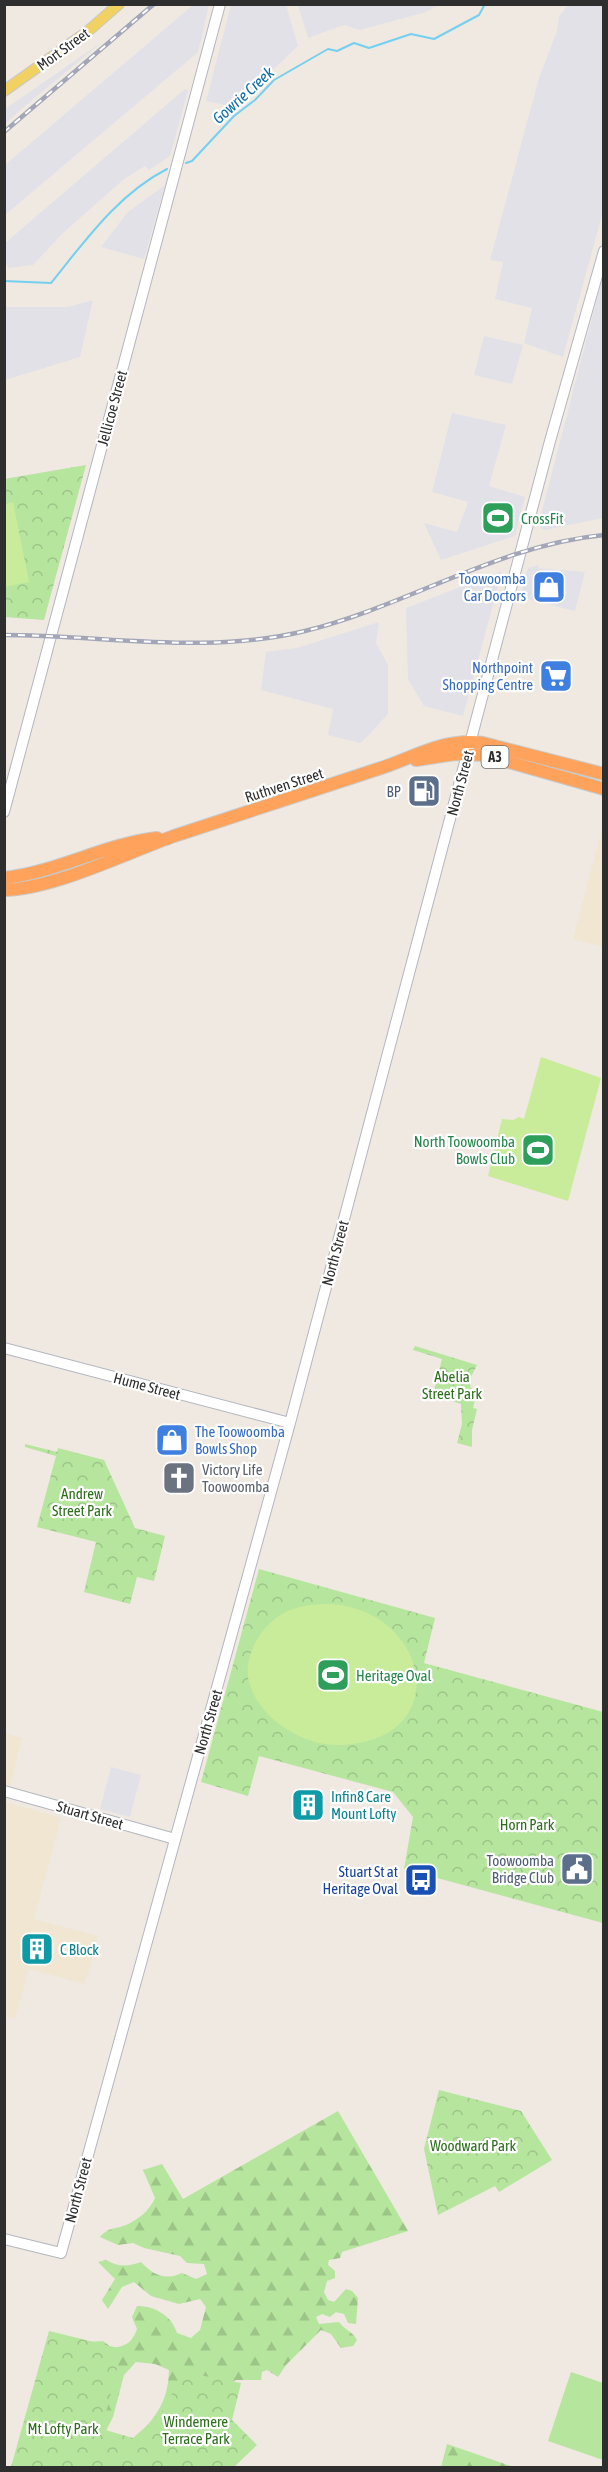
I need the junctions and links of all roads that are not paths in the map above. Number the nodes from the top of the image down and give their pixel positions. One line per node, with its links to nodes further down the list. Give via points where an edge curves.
1 (119, 4): 3 (main road, Mort Street, via 87,32)
2 (220, 4): 8 (street, Jellicoe Street)
3 (4, 91)
4 (603, 251): 5 (street, North Street)
5 (469, 748): 6 (highway, Ruthven Street / A3); 7 (highway, Ruthven Street / A3); 9 (highway, Ruthven Street / A3, via 403,761); 13 (street, North Street)
6 (603, 774)
7 (603, 789)
8 (4, 812)
9 (173, 837): 10 (highway, Ruthven Street / A3, via 126,844); 11 (highway, Ruthven Street / A3, via 53,880)
10 (4, 878)
11 (4, 890)
12 (4, 1348): 13 (street, Hume Street)
13 (290, 1423): 15 (street, North Street)
14 (4, 1791): 15 (street, Stuart Street)
15 (175, 1839): 16 (street, North Street, via 60,2253)
16 (4, 2239)

